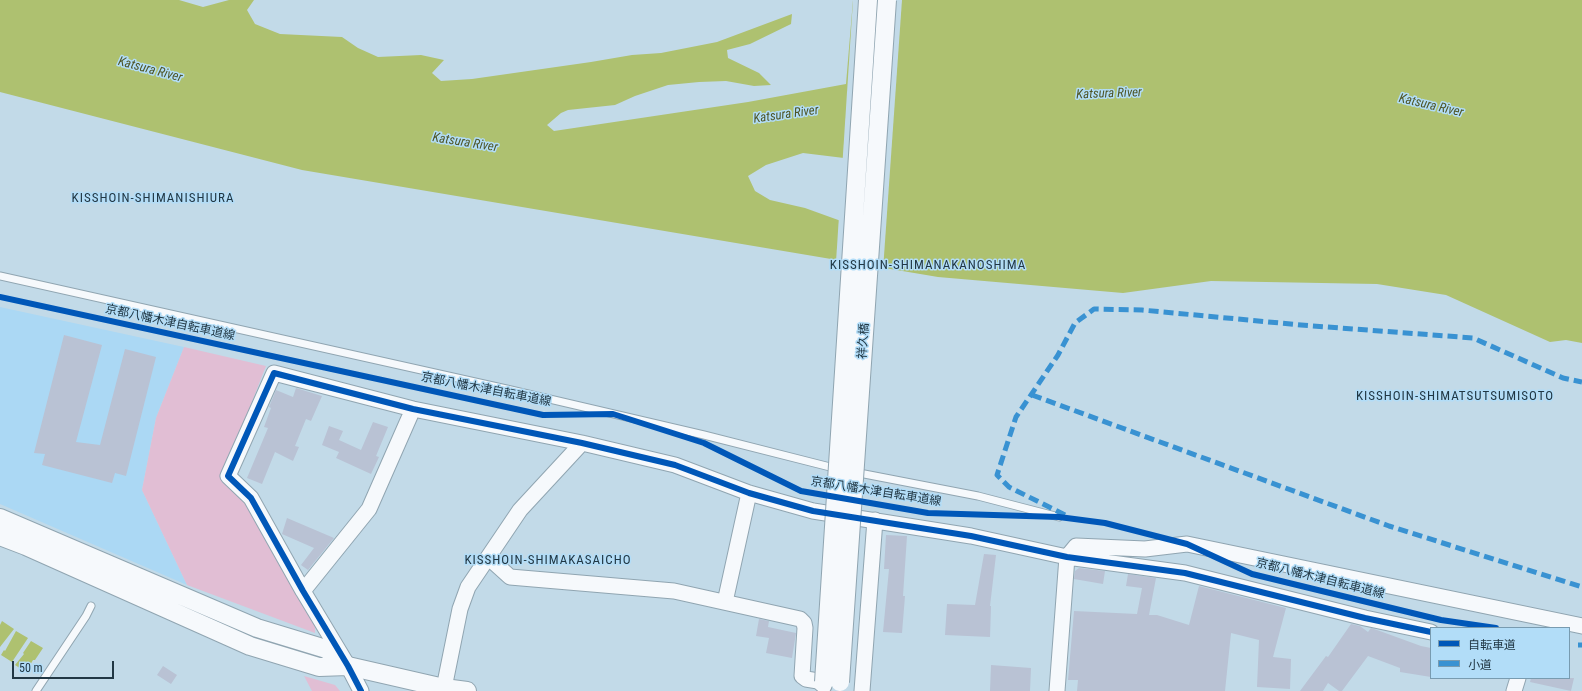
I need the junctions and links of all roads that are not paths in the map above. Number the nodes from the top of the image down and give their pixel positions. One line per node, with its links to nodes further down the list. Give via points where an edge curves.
1 (868, 0): 20 (street, 祥久橋, bridge)
2 (887, 0): 20 (street, 祥久橋, bridge)
3 (0, 276): 7 (lane, via 511,390 868,476 978,496)
4 (413, 409): 5 (street); 13 (street, via 369,509); 13 (street, via 274,373 228,476 251,498)
5 (582, 443): 6 (street, via 675,465); 12 (street, via 520,510)
6 (749, 493): 9 (street, via 813,511); 14 (street)
7 (1059, 516)
8 (0, 518): 18 (street, via 257,628 326,649)
9 (875, 520): 11 (street, via 971,536); 25 (street)
10 (0, 536): 18 (street, via 250,646 319,667)
11 (1067, 557): 16 (street, via 1076,546 1145,549 1187,544); 17 (street, via 1185,573); 26 (street)
12 (489, 558): 14 (street, via 510,577 674,591); 21 (street, via 468,587 460,609)
13 (303, 591): 18 (street)
14 (725, 602): 20 (street, via 800,618 805,628 802,676)
15 (91, 606): 22 (lane)
16 (1582, 626)
17 (1430, 632)
18 (348, 666): 21 (street); 23 (street)
19 (1518, 679): 27 (street)
20 (830, 686)
21 (444, 688): 24 (street)
22 (36, 691)
23 (360, 691)
24 (467, 691)
25 (862, 691)
26 (1056, 691)
27 (1514, 691)

